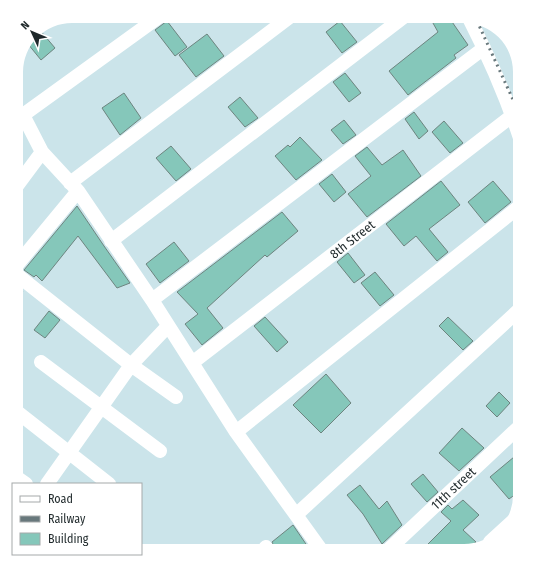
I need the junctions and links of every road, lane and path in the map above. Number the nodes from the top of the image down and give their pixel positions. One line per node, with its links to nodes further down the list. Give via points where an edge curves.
1 (150, 23): 7 (street)
2 (282, 23): 11 (street)
3 (396, 23): 13 (street)
4 (472, 24): 5 (street)
5 (484, 48): 6 (street); 16 (street)
6 (513, 115): 20 (street, 8th Street)
7 (23, 116)
8 (23, 123): 9 (street)
9 (42, 152): 10 (street); 11 (street)
10 (23, 178)
11 (74, 187): 13 (street); 14 (street)
12 (513, 212): 25 (street)
13 (112, 242): 16 (street)
14 (23, 256)
15 (23, 280): 21 (street)
16 (152, 300): 18 (street)
17 (513, 314): 31 (street)
18 (168, 326): 20 (street); 21 (street)
19 (41, 362): 23 (street)
20 (192, 363): 25 (street)
21 (131, 365): 22 (street); 23 (street)
22 (176, 397)
23 (102, 406): 27 (street); 28 (street)
24 (23, 416): 28 (street)
25 (236, 432): 31 (street)
26 (513, 433): 33 (street, 11th street)
27 (160, 450)
28 (69, 452): 29 (street); 30 (street)
29 (47, 483)
30 (108, 483)
31 (296, 515): 32 (street)
32 (317, 544)
33 (394, 544)

